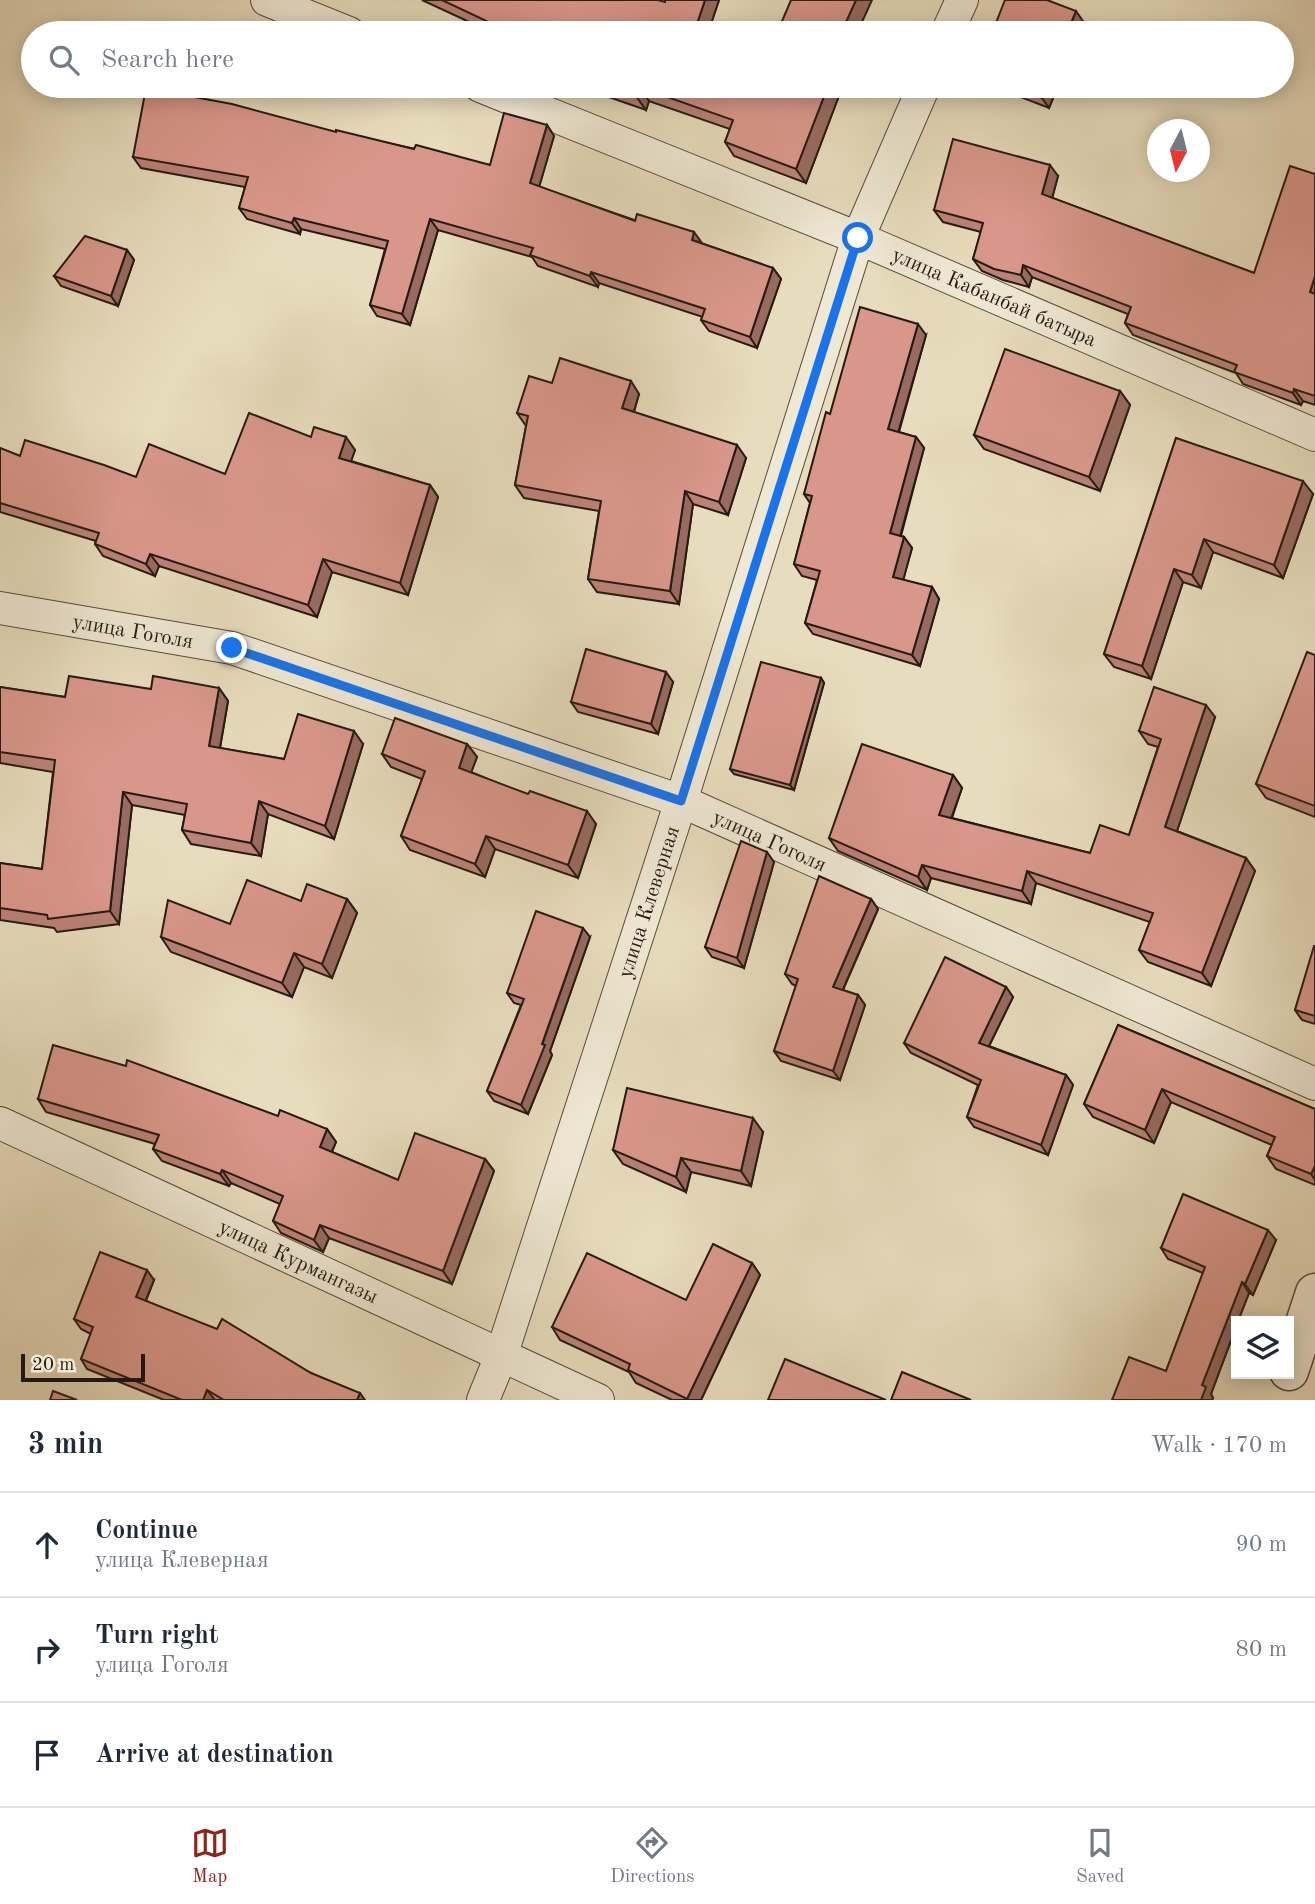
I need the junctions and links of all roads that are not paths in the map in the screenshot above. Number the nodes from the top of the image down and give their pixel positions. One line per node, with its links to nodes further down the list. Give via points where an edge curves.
1 (267, 0): 3 (street)
2 (961, 0): 4 (street)
3 (319, 21)
4 (952, 21)
5 (510, 98): 7 (street, улица Кабанбай батыра)
6 (919, 98): 7 (street, улица Клеверная)
7 (858, 238): 8 (street, улица Кабанбай батыра); 10 (street, улица Клеверная)
8 (1315, 435)
9 (0, 608): 10 (street, улица Гоголя, via 232,648)
10 (681, 801): 11 (street, улица Гоголя); 15 (street, улица Клеверная)
11 (1315, 1084)
12 (0, 1123): 15 (street, улица Курмангазы)
13 (1315, 1293): 14 (street)
14 (1294, 1354)
15 (502, 1356): 17 (street, улица Клеверная); 18 (street, улица Курмангазы)
16 (1286, 1379): 19 (street)
17 (484, 1400)
18 (598, 1400)
19 (1279, 1400)

